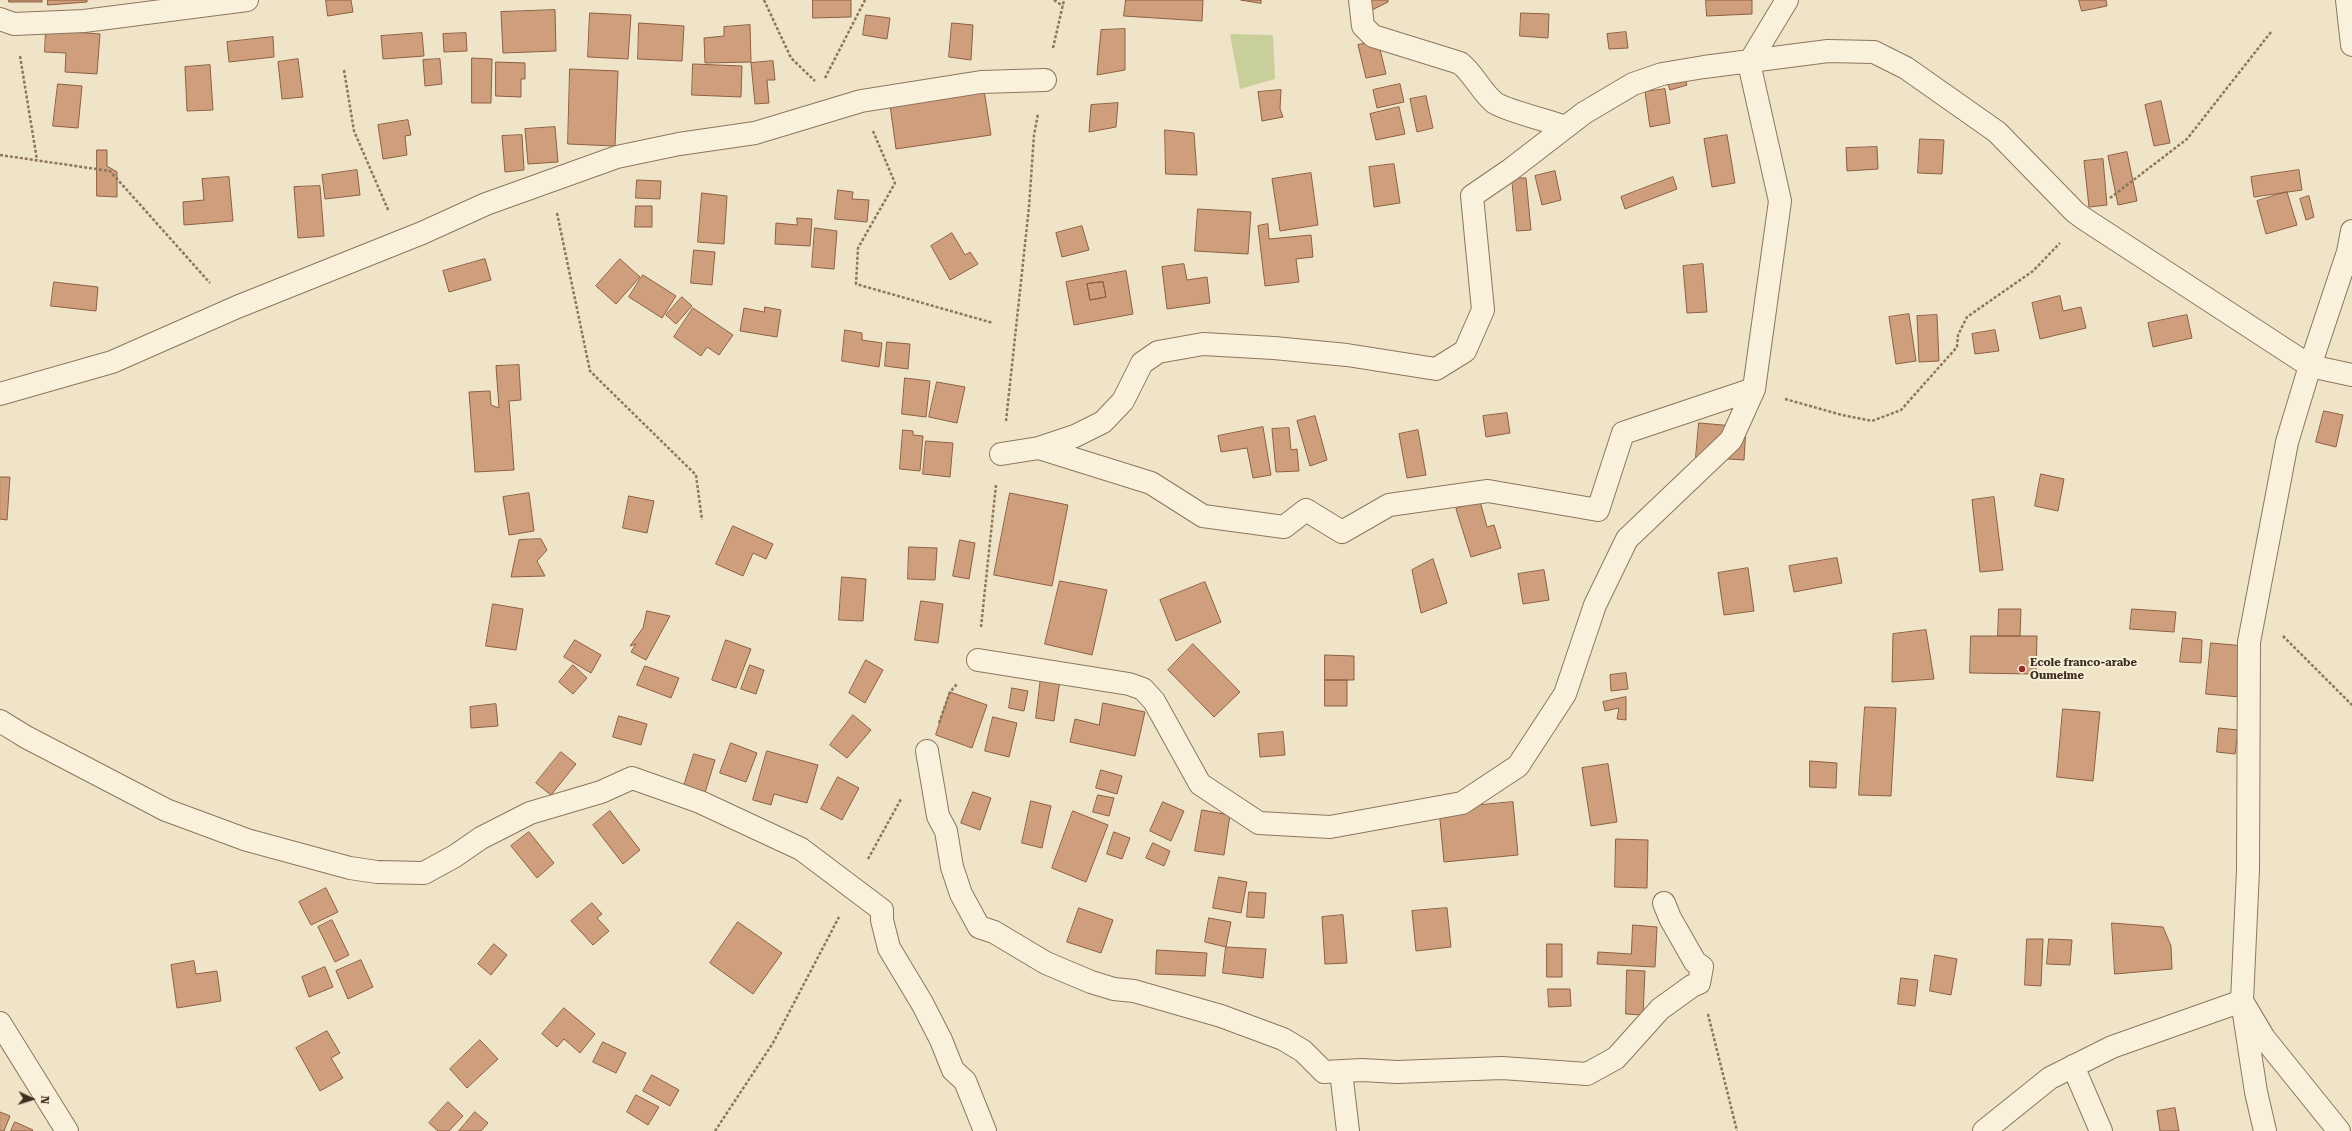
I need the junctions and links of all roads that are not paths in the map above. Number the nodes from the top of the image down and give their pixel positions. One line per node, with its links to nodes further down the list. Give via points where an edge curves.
1 (247, 0): 5 (street, via 84,21)
2 (1360, 0): 9 (street, via 1363,26 1373,36 1460,63 1496,103)
3 (1786, 0): 7 (street)
4 (2347, 0): 6 (street)
5 (7, 21)
6 (2352, 45)
7 (1749, 63): 9 (street, via 1662,74 1633,84); 11 (street, via 1828,51 1874,52 1906,68 1997,132 2083,218); 13 (street, via 1780,200)
8 (1045, 80): 14 (street, via 981,82 861,101 755,133 678,144 617,158 551,179 486,204 237,307 112,362)
9 (1566, 127): 15 (street, via 1472,196 1484,310 1465,351 1436,369 1347,355 1274,348 1202,344 1158,352 1142,363 1123,401 1103,422 1075,436)
10 (2352, 231): 11 (street, via 2348,252)
11 (2310, 366): 12 (street); 21 (street, via 2287,442 2249,642 2248,870)
12 (2352, 375)
13 (1754, 390): 15 (street, via 1623,433 1598,510 1488,491 1389,505 1342,532 1306,510 1284,527 1203,516 1151,483); 17 (street, via 1731,440 1626,539 1596,605 1565,694 1518,766 1462,803 1330,826 1259,823 1200,784 1154,701 1143,690 1129,684)
14 (0, 394)
15 (1040, 448): 16 (street)
16 (1001, 454)
17 (978, 660)
18 (0, 721): 26 (street, via 166,810 247,840 350,868 424,873 530,813 601,792 632,778 700,802 801,849 882,910 889,948 922,1003 953,1070 965,1081)
19 (927, 751): 24 (street, via 938,816 946,832 952,867 961,894 979,927 994,932 1046,963 1090,982 1114,989 1134,991 1228,1018 1283,1039 1303,1051 1324,1072)
20 (1664, 903): 24 (street, via 1695,962 1702,967 1699,983 1660,1009 1616,1058 1587,1074 1502,1068)
21 (2242, 1001): 23 (street, via 2112,1047); 30 (street, via 2256,1092); 31 (street, via 2264,1038)
22 (0, 1023): 25 (street)
23 (2074, 1066): 28 (street, via 2050,1078); 29 (street)
24 (1341, 1072): 27 (street)
25 (67, 1131)
26 (985, 1131)
27 (1348, 1131)
28 (1984, 1131)
29 (2101, 1131)
30 (2265, 1131)
31 (2339, 1131)

